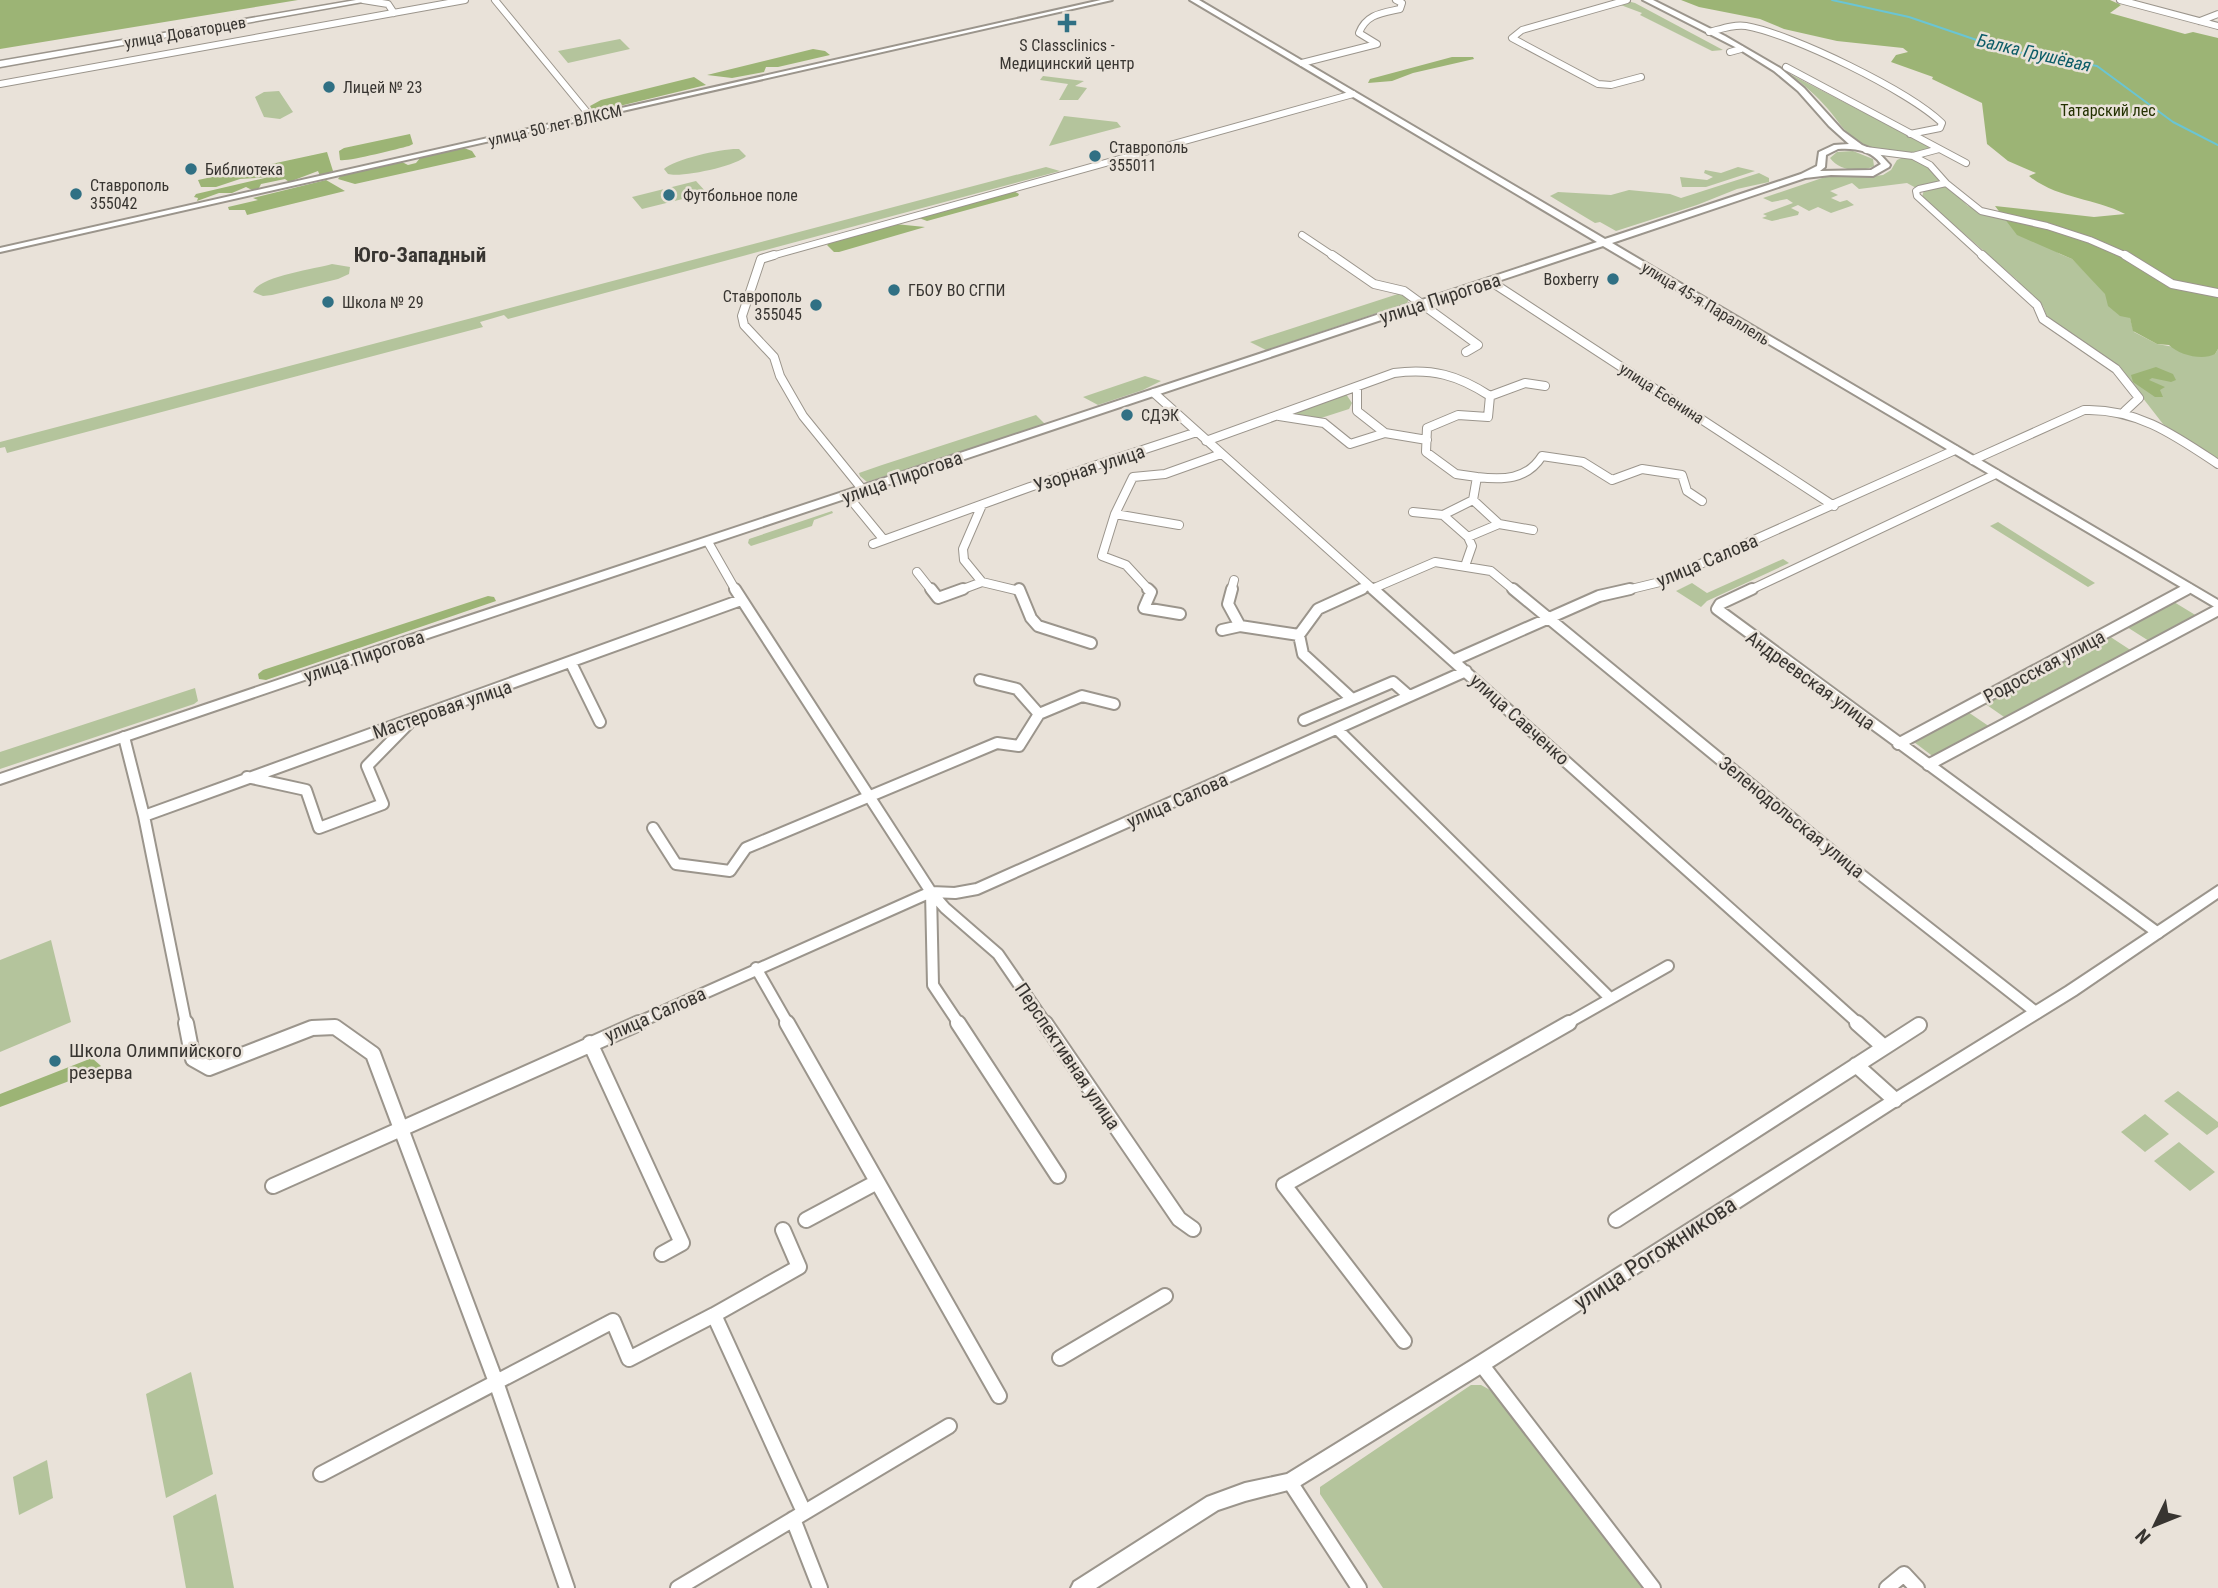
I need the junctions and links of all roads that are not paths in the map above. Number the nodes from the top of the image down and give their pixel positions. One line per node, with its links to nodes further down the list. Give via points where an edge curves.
1 (341, 0): 20 (main road, улица Доваторцев)
2 (365, 0): 12 (street); 20 (main road, улица Доваторцев)
3 (465, 0): 13 (street)
4 (495, 0): 26 (street)
5 (1109, 0): 26 (street, улица 50 лет ВЛКСМ)
6 (1194, 0): 21 (main road, улица 45-я Параллель)
7 (1396, 0): 21 (street, via 1402,3 1400,9 1361,23 1359,33 1377,44)
8 (1627, 0): 23 (street, via 1522,30 1511,38 1598,84)
9 (1633, 0): 19 (main road)
10 (1647, 0): 17 (main road)
11 (2120, 0): 15 (street)
12 (390, 2): 13 (street)
13 (394, 13): 24 (street)
14 (2218, 14): 15 (street)
15 (2200, 21): 16 (street)
16 (2218, 26)
17 (1709, 32): 18 (main road); 27 (street, via 1746,26 1893,90 1942,122 1940,128)
18 (1741, 49): 19 (street); 30 (main road, via 1792,80 1844,137)
19 (1730, 52): 28 (main road, via 1782,82 1819,120)
20 (0, 61)
21 (1302, 63): 25 (main road, улица 45-я Параллель)
22 (1786, 67): 27 (street)
23 (1641, 77)
24 (0, 84)
25 (1353, 94): 40 (main road, улица 45-я Параллель); 62 (street, via 761,259 742,316 744,325 774,357 803,416)
26 (591, 117): 41 (street, улица 50 лет ВЛКСМ)
27 (1910, 134): 29 (street)
28 (1828, 142): 30 (main road); 33 (main road, улица Пирогова)
29 (1939, 149): 32 (street); 34 (street)
30 (1866, 150): 31 (street); 35 (main road)
31 (1904, 156): 32 (street); 35 (street)
32 (1913, 156): 38 (street, via 1930,165)
33 (1823, 161): 36 (main road); 37 (main road, улица Пирогова)
34 (1966, 163)
35 (1886, 165): 36 (main road, улица Пирогова, via 1880,172)
36 (1855, 174): 37 (main road, улица Пирогова)
37 (1804, 176): 40 (main road, улица Пирогова)
38 (1946, 183): 43 (street, via 1981,211 2090,240 2137,261 2172,284); 50 (street, via 1919,189 1917,196 2037,305 2043,319 2116,369 2139,398)
39 (1301, 235): 44 (street, via 1374,284 1398,288)
40 (1604, 243): 42 (main road, улица Пирогова); 56 (main road, улица 45-я Параллель)
41 (0, 250)
42 (1490, 281): 44 (main road, улица Пирогова); 67 (street, улица Есенина)
43 (2218, 293)
44 (1421, 304): 45 (street, via 1478,345); 48 (main road, улица Пирогова)
45 (1466, 352)
46 (1545, 386): 49 (street, via 1525,383)
47 (1357, 387): 49 (street, via 1416,369 1459,375); 51 (street); 53 (street, via 1357,411)
48 (1154, 393): 52 (street, улица Савченко); 62 (main road, улица Пирогова)
49 (1490, 396): 55 (street, via 1488,417 1465,414 1440,422 1427,429)
50 (2125, 411): 58 (street, via 2084,410); 59 (street, via 2175,435)
51 (1276, 415): 53 (street, via 1324,423 1350,444); 54 (street)
52 (1197, 432): 54 (street, улица Савченко); 66 (street, Узорная улица)
53 (1385, 433): 55 (street)
54 (1206, 440): 57 (street, улица Савченко)
55 (1426, 440): 61 (street, via 1426,452 1446,467 1456,474)
56 (1955, 450): 58 (main road, улица 45-я Параллель); 67 (street, улица Салова)
57 (1221, 454): 69 (street, Узорная улица, via 1165,474 1133,477); 82 (street, улица Савченко)
58 (1973, 460): 60 (main road, улица 45-я Параллель)
59 (2218, 464)
60 (1996, 474): 83 (main road, улица 45-я Параллель); 105 (street, Андреевская улица, via 1717,609)
61 (1477, 477): 64 (street); 65 (street, via 1504,480 1534,469 1542,456 1583,461 1612,480 1642,469 1682,475 1687,491)
62 (863, 490): 63 (main road, улица Пирогова)
63 (848, 495): 75 (street); 76 (main road, улица Пирогова)
64 (1473, 500): 70 (street); 71 (street)
65 (1702, 501)
66 (982, 505): 75 (street, Узорная улица); 81 (street, via 963,549 964,560)
67 (1834, 506): 87 (street, улица Салова, via 1660,582 1599,596)
68 (1413, 512): 70 (street)
69 (1115, 514): 72 (street); 86 (street, Узорная улица, via 1101,556 1126,565 1151,592 1144,608)
70 (1443, 515): 74 (street)
71 (1499, 524): 73 (street); 74 (street)
72 (1179, 525)
73 (1533, 530)
74 (1468, 537): 78 (street, via 1472,546)
75 (884, 540): 77 (street, Узорная улица)
76 (708, 542): 84 (street, Перспективная улица); 104 (main road, улица Пирогова)
77 (873, 544)
78 (1465, 566): 82 (street, Зеленодольская улица, via 1435,562); 87 (street, Зеленодольская улица, via 1491,571)
79 (917, 572): 81 (street, via 938,598)
80 (1234, 580): 88 (street, via 1228,604)
81 (982, 582): 91 (street, via 1020,589 1031,619 1045,632)
82 (1370, 587): 90 (street, via 1318,609); 92 (street, улица Савченко)
83 (2189, 588): 85 (main road, улица 45-я Параллель); 105 (street, Родосская улица)
84 (741, 600): 93 (street, Мастеровая улица); 109 (street, Перспективная улица)
85 (2218, 607): 106 (street, Родосская улица)
86 (1180, 614)
87 (1550, 619): 92 (street, улица Салова); 118 (street, Зеленодольская улица)
88 (1240, 626): 89 (street); 90 (street)
89 (1222, 630)
90 (1300, 635): 97 (street, via 1303,654)
91 (1091, 643)
92 (1454, 660): 94 (street, улица Савченко)
93 (571, 663): 100 (street, Мастеровая улица); 102 (street)
94 (1466, 671): 96 (street, улица Салова); 121 (street, улица Савченко)
95 (979, 680): 99 (street, via 1017,689)
96 (1409, 696): 97 (street, via 1393,682); 103 (street, улица Салова)
97 (1352, 699): 101 (street)
98 (1114, 704): 99 (street, via 1082,696)
99 (1039, 713): 109 (street, via 1019,746 997,743)
100 (412, 719): 107 (street, Мастеровая улица); 107 (street, via 367,766 383,804 319,828 306,790)
101 (1304, 719)
102 (600, 722)
103 (1337, 729): 113 (street, улица Салова, via 977,889); 117 (street)
104 (124, 737): 108 (main road, улица Пирогова); 110 (street)
105 (1898, 744): 106 (street, Андреевская улица)
106 (1928, 765): 114 (street, Андреевская улица)
107 (247, 777): 110 (street, Мастеровая улица)
108 (0, 779)
109 (868, 796): 111 (street, via 746,848 730,871 676,864); 113 (street, Перспективная улица)
110 (144, 816): 124 (street, via 193,1059 209,1068 312,1028 335,1027 373,1054)
111 (653, 828)
112 (2218, 891): 114 (street, улица Рогожникова)
113 (931, 892): 116 (street, улица Салова); 125 (street, via 933,985); 130 (street, Перспективная улица, via 998,954 1179,1219)
114 (2158, 933): 118 (street, улица Рогожникова)
115 (1668, 966): 117 (street)
116 (756, 968): 120 (street, улица Салова); 126 (street)
117 (1610, 998): 135 (street, via 1284,1185)
118 (2037, 1013): 123 (street, улица Рогожникова)
119 (1919, 1025): 121 (street)
120 (590, 1043): 124 (street, улица Салова); 132 (street, via 682,1243)
121 (1884, 1047): 122 (street)
122 (1856, 1065): 123 (street); 129 (street)
123 (1895, 1100): 137 (street, улица Рогожникова)
124 (402, 1127): 127 (street, улица Салова); 138 (street)
125 (1058, 1176)
126 (877, 1182): 128 (street); 139 (street)
127 (273, 1186)
128 (806, 1220)
129 (1616, 1220)
130 (1193, 1229)
131 (783, 1230): 134 (street, via 799,1267)
132 (662, 1254)
133 (1165, 1296): 136 (street)
134 (715, 1315): 138 (street, via 629,1359 613,1321); 143 (street)
135 (1404, 1341)
136 (1060, 1359)
137 (1482, 1364): 142 (street, улица Рогожникова); 149 (street)
138 (496, 1382): 141 (street); 144 (street)
139 (999, 1396)
140 (949, 1426): 143 (street)
141 (321, 1474)
142 (1290, 1482): 147 (street, улица Рогожникова, via 1213,1503); 148 (street)
143 (798, 1516): 145 (street); 146 (street)
144 (567, 1588)
145 (678, 1588)
146 (820, 1588)
147 (1080, 1588)
148 (1359, 1588)
149 (1653, 1588)
150 (1887, 1588): 151 (street, via 1904,1574)
151 (1917, 1588)

